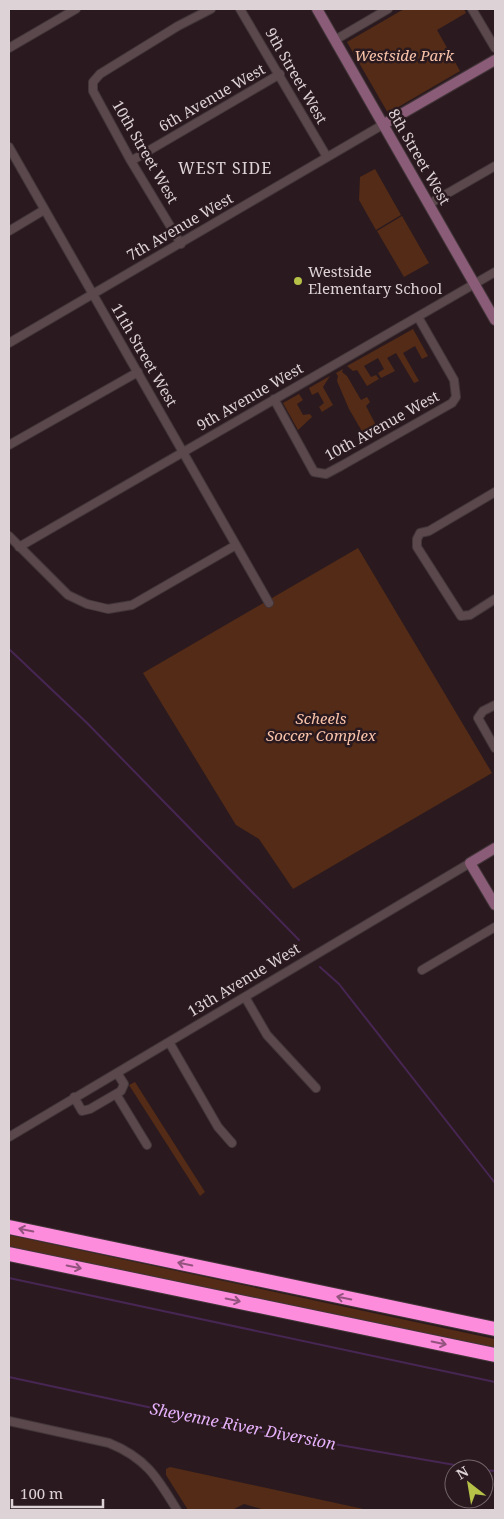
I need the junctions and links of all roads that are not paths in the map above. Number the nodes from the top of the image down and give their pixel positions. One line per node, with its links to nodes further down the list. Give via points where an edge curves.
1 (76, 9): 8 (street)
2 (211, 9): 15 (street, 10th Street West, via 100,74 93,82 94,91)
3 (240, 9): 11 (street, 9th Street West)
4 (317, 9): 7 (street, 8th Street West)
5 (388, 9): 7 (street)
6 (472, 9): 9 (street)
7 (335, 40): 12 (street, 8th Street West)
8 (9, 48)
9 (495, 48)
10 (495, 60): 12 (street, 7th Avenue West)
11 (280, 74): 14 (street, 9th Street West); 15 (street, 6th Avenue West)
12 (384, 124): 14 (street, 7th Avenue West); 17 (street, 8th Street West)
13 (9, 147): 18 (street, 11th Street West)
14 (327, 157): 20 (street, 7th Avenue West)
15 (131, 160): 20 (street, 10th Street West)
16 (495, 166): 17 (street)
17 (429, 204): 22 (street, 8th Street West)
18 (44, 210): 19 (street); 23 (street, 11th Street West)
19 (9, 230)
20 (181, 244): 23 (street, 7th Avenue West)
21 (495, 272): 22 (street, 9th Avenue West)
22 (475, 284): 24 (street, 9th Avenue West); 25 (street, 8th Street West)
23 (93, 294): 26 (street, 7th Avenue West); 27 (street, 11th Street West)
24 (418, 317): 28 (street, 9th Avenue West); 28 (street, 10th Avenue West, via 454,380 456,397 452,403 341,466 326,474 319,474 310,466)
25 (495, 320)
26 (9, 343)
27 (138, 372): 29 (street); 30 (street, 11th Street West)
28 (274, 398): 30 (street, 9th Avenue West)
29 (9, 446)
30 (183, 450): 33 (street, 11th Street West); 34 (street, 9th Avenue West)
31 (495, 492): 35 (street, via 430,531 420,533 417,540 417,546 461,616 470,615)
32 (9, 536): 34 (street)
33 (236, 545): 34 (street, via 132,605 108,608 87,604 68,595); 36 (street, 11th Street West)
34 (19, 547)
35 (495, 599)
36 (269, 603)
37 (495, 705): 38 (street, via 478,718)
38 (495, 748)
39 (495, 848): 40 (street, 13th Avenue West)
40 (470, 863): 41 (street); 44 (street, 13th Avenue West)
41 (495, 905)
42 (495, 927): 43 (street)
43 (422, 970)
44 (245, 997): 45 (street, 13th Avenue West); 47 (street, via 267,1035)
45 (169, 1042): 46 (street, 13th Avenue West); 51 (street, via 218,1127)
46 (117, 1073): 48 (street, via 124,1088); 49 (street, 13th Avenue West)
47 (316, 1088)
48 (116, 1094): 49 (street, via 85,1111); 52 (street)
49 (74, 1097): 50 (street, 13th Avenue West)
50 (9, 1137)
51 (232, 1143)
52 (146, 1145)
53 (9, 1226): 55 (highway, one-way to 53)
54 (9, 1254): 56 (highway, one-way to 56)
55 (495, 1329)
56 (495, 1355)
57 (9, 1421): 58 (street, via 124,1449 149,1468)
58 (177, 1510)

